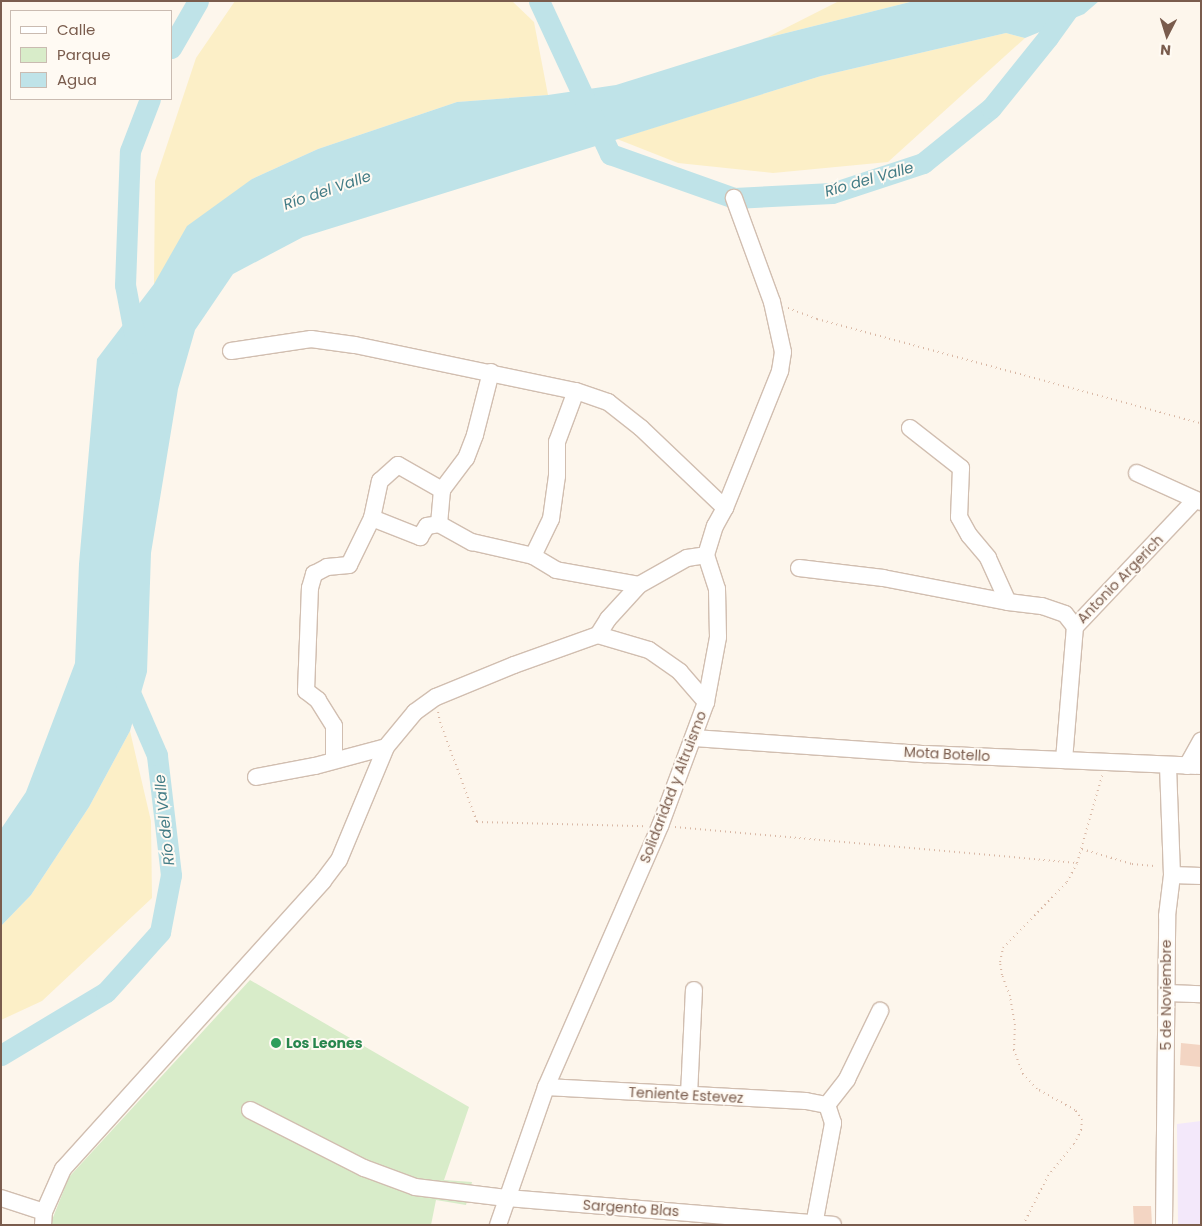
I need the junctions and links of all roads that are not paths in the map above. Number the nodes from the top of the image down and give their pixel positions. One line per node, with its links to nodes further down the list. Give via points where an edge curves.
1 (734, 198): 9 (street, via 772,302 783,352 780,371)
2 (231, 351): 3 (street, via 311,339)
3 (491, 372): 4 (street); 7 (street, via 466,458)
4 (576, 391): 9 (street, via 608,402 641,428); 13 (street, via 556,442 557,476 551,519)
5 (910, 428): 16 (street, via 961,468 959,517 988,558)
6 (1137, 472): 8 (street)
7 (442, 490): 10 (street, via 398,465 380,481); 11 (street)
8 (1198, 501): 17 (street, Antonio Argerich)
9 (725, 508): 12 (street, via 715,526)
10 (372, 518): 11 (street, via 420,538 427,526); 23 (street, via 349,565 327,567 314,574 310,588 306,691 318,700 334,726)
11 (439, 524): 13 (street, via 472,542)
12 (706, 555): 15 (street, via 687,558); 19 (street, Solidaridad y Altruismo, via 717,589 718,637)
13 (533, 556): 15 (street, via 556,570)
14 (799, 568): 16 (street, via 883,578)
15 (639, 585): 18 (street)
16 (1008, 602): 17 (street, via 1042,606 1065,614)
17 (1075, 627): 24 (street, Antonio Argerich)
18 (598, 635): 19 (street, via 649,650 680,672); 22 (street, via 436,697 416,712)
19 (706, 702): 20 (street, Solidaridad y Altruismo)
20 (694, 738): 24 (street, Mota Botello); 34 (street, Solidaridad y Altruismo, via 660,826)
21 (1201, 741): 26 (street)
22 (386, 747): 23 (street); 40 (street, via 339,860 63,1169)
23 (334, 760): 27 (street)
24 (1064, 760): 25 (street, Mota Botello)
25 (1168, 765): 26 (street, Mota Botello); 28 (street, 5 de Noviembre)
26 (1194, 766)
27 (256, 777)
28 (1172, 871): 29 (street); 31 (street, 5 de Noviembre, via 1167,916)
29 (1201, 876)
30 (694, 990): 35 (street)
31 (1167, 993): 32 (street); 44 (street, 5 de Noviembre)
32 (1201, 994)
33 (880, 1011): 36 (street, via 847,1079)
34 (546, 1087): 35 (street, Teniente Estevez); 39 (street, Solidaridad y Altruismo)
35 (689, 1095): 36 (street, Teniente Estevez)
36 (827, 1105): 41 (street, via 833,1123)
37 (250, 1110): 39 (street, Sargento Blas, via 364,1168 407,1185)
38 (1, 1198): 40 (street)
39 (506, 1198): 41 (street, Sargento Blas); 42 (street, Solidaridad y Altruismo)
40 (44, 1218)
41 (814, 1224): 43 (street, Sargento Blas)
42 (498, 1225)
43 (833, 1225)
44 (1164, 1225)

